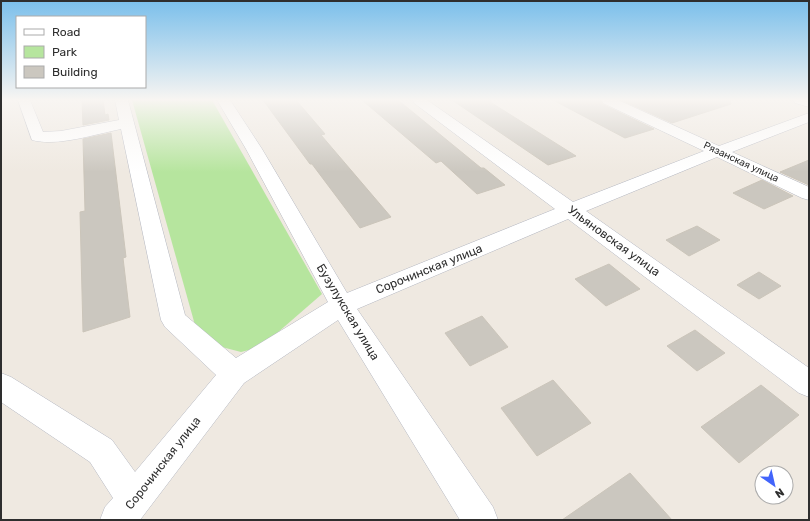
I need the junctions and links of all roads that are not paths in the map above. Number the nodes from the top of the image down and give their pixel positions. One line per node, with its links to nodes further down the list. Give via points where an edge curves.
1 (33, 124): 2 (street, via 37,137 61,136)
2 (126, 124)
3 (128, 124): 12 (street, via 174,320)
4 (238, 124): 11 (street, Бузулукская улица)
5 (453, 124): 10 (street, Ульяновская улица)
6 (659, 124): 8 (street, Рязанская улица)
7 (790, 124): 8 (street, Сорочинская улица)
8 (718, 152): 9 (street, Рязанская улица); 10 (street, Сорочинская улица)
9 (809, 194)
10 (572, 210): 11 (street, Сорочинская улица); 13 (street, Ульяновская улица)
11 (342, 305): 12 (street, Сорочинская улица); 16 (street, Бузулукская улица)
12 (234, 374): 15 (street, Сорочинская улица)
13 (809, 384)
14 (1, 386): 15 (street, via 101,451)
15 (126, 510)
16 (480, 520)

